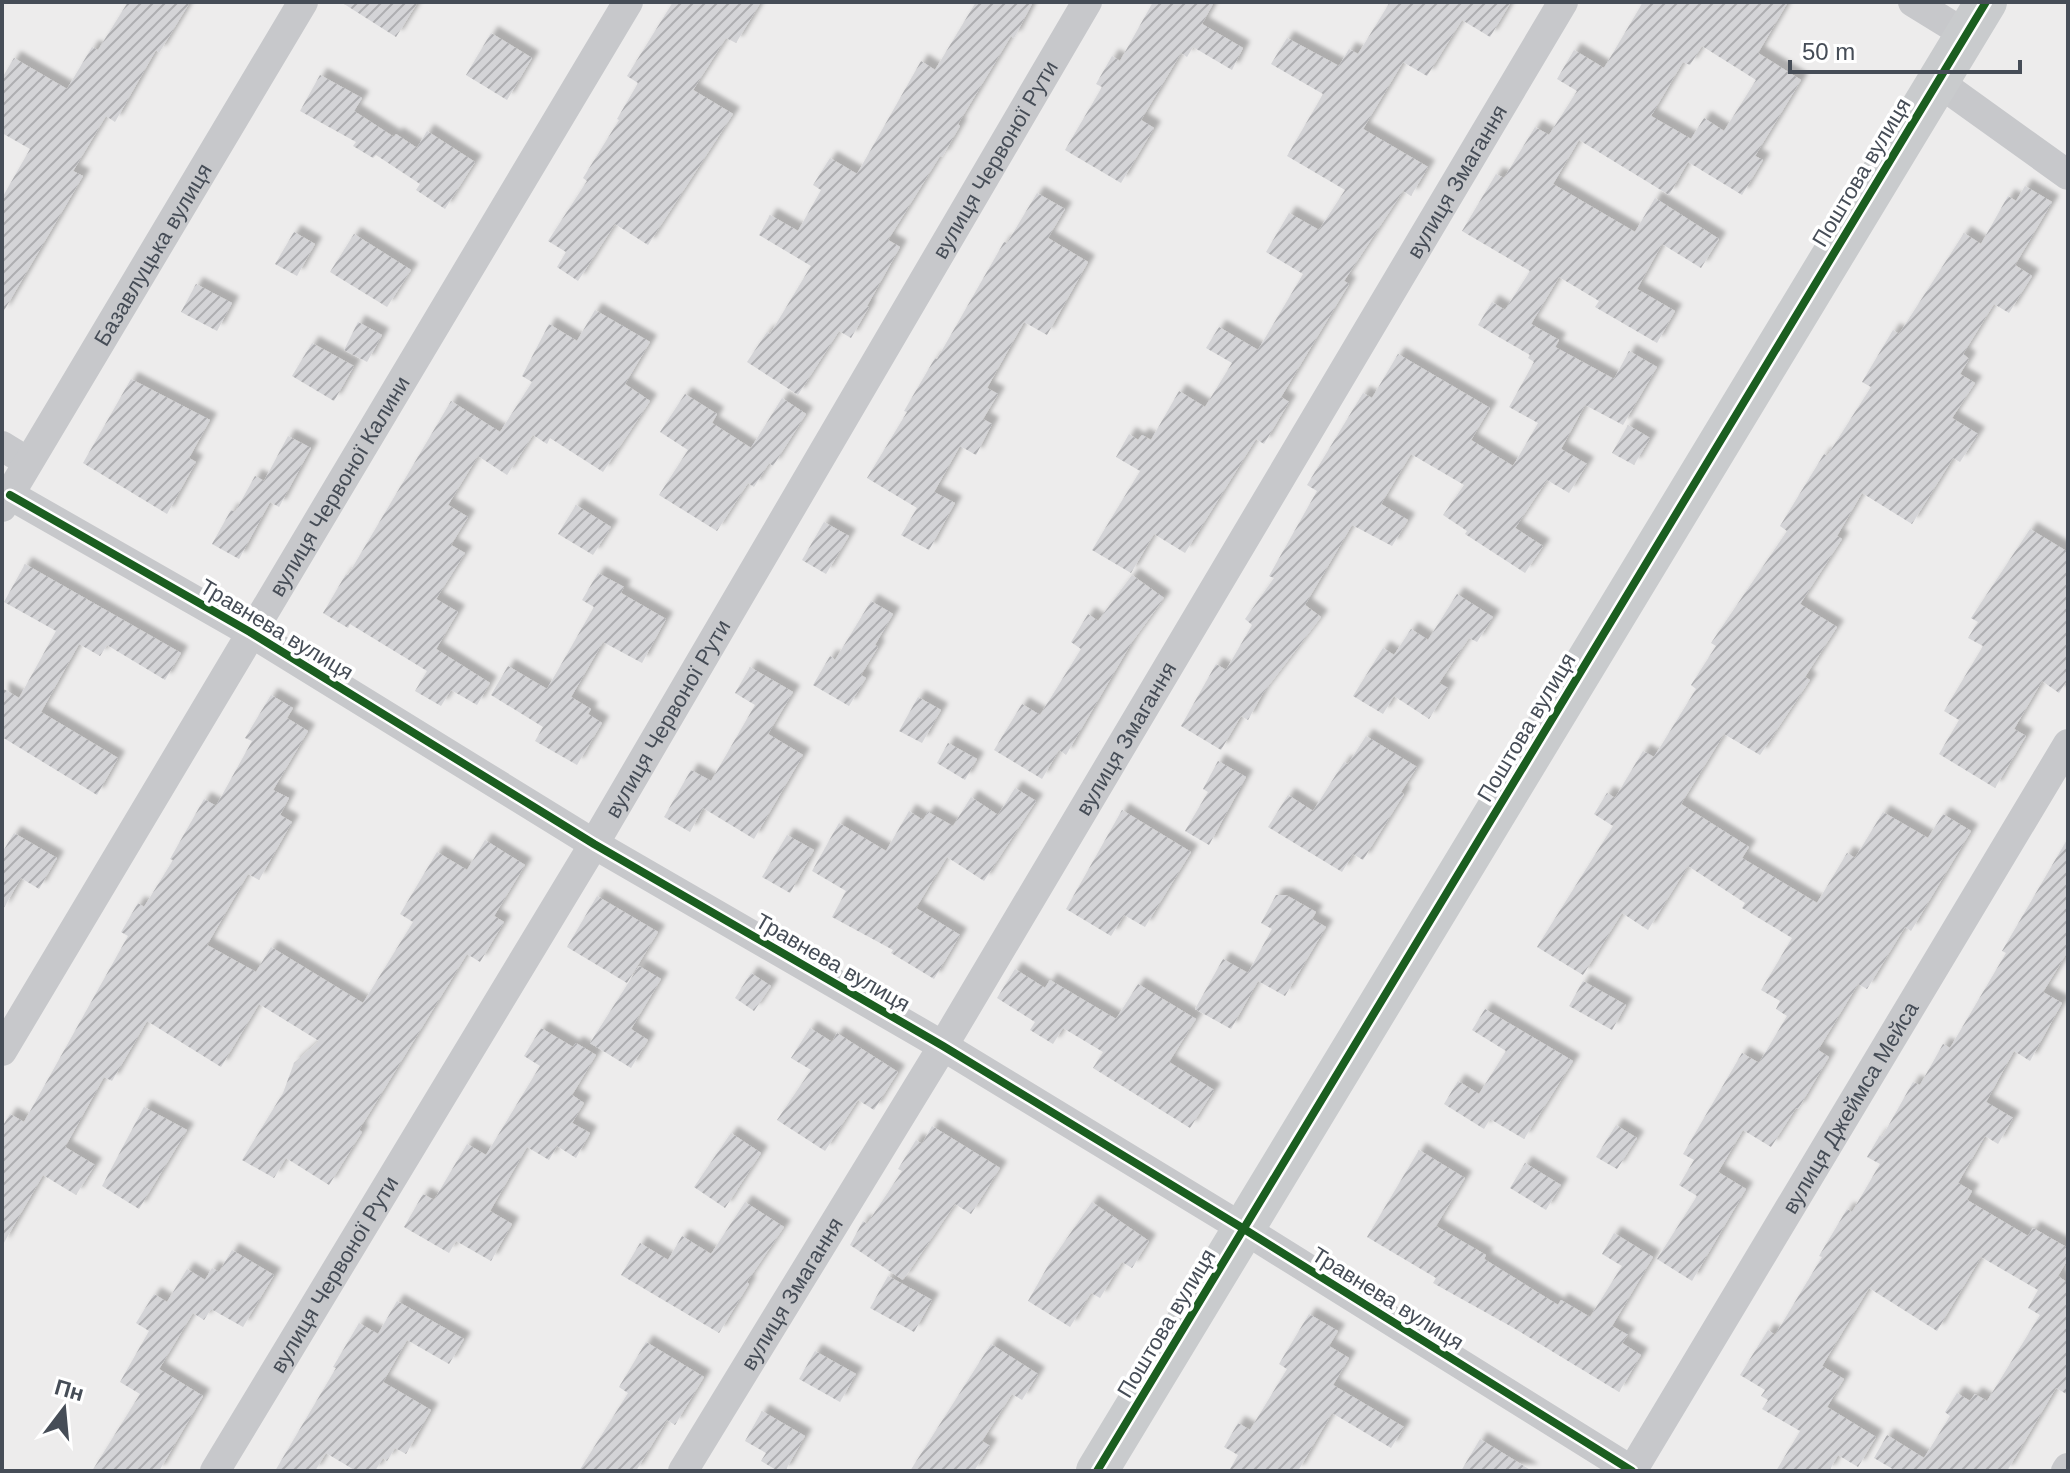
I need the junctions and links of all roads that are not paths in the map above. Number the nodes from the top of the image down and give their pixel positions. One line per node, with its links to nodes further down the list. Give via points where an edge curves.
1 (303, 2): 10 (street, Базавлуцька вулиця)
2 (628, 2): 12 (street, вулиця Червоної Калини)
3 (1087, 2): 14 (street, вулиця Червоної Рути)
4 (1563, 2): 15 (street, вулиця Змагання)
5 (1913, 2): 6 (street)
6 (1976, 18): 7 (street, Поштова вулиця)
7 (1937, 81): 8 (street); 17 (street, Поштова вулиця)
8 (2068, 175)
9 (2, 446): 10 (street)
10 (28, 462): 11 (street, Базавлуцька вулиця)
11 (6, 501): 12 (street, Травнева вулиця)
12 (250, 632): 14 (street, Травнева вулиця); 16 (street, вулиця Червоної Калини)
13 (2068, 744): 21 (street, вулиця Джеймса Мейса)
14 (594, 844): 15 (street, Травнева вулиця); 18 (street, вулиця Червоної Рути)
15 (943, 1046): 17 (street, Травнева вулиця); 19 (street, вулиця Змагання)
16 (2, 1051)
17 (1244, 1229): 20 (street, Поштова вулиця); 21 (street, Травнева вулиця)
18 (215, 1471)
19 (683, 1471)
20 (1097, 1471)
21 (1632, 1471)

